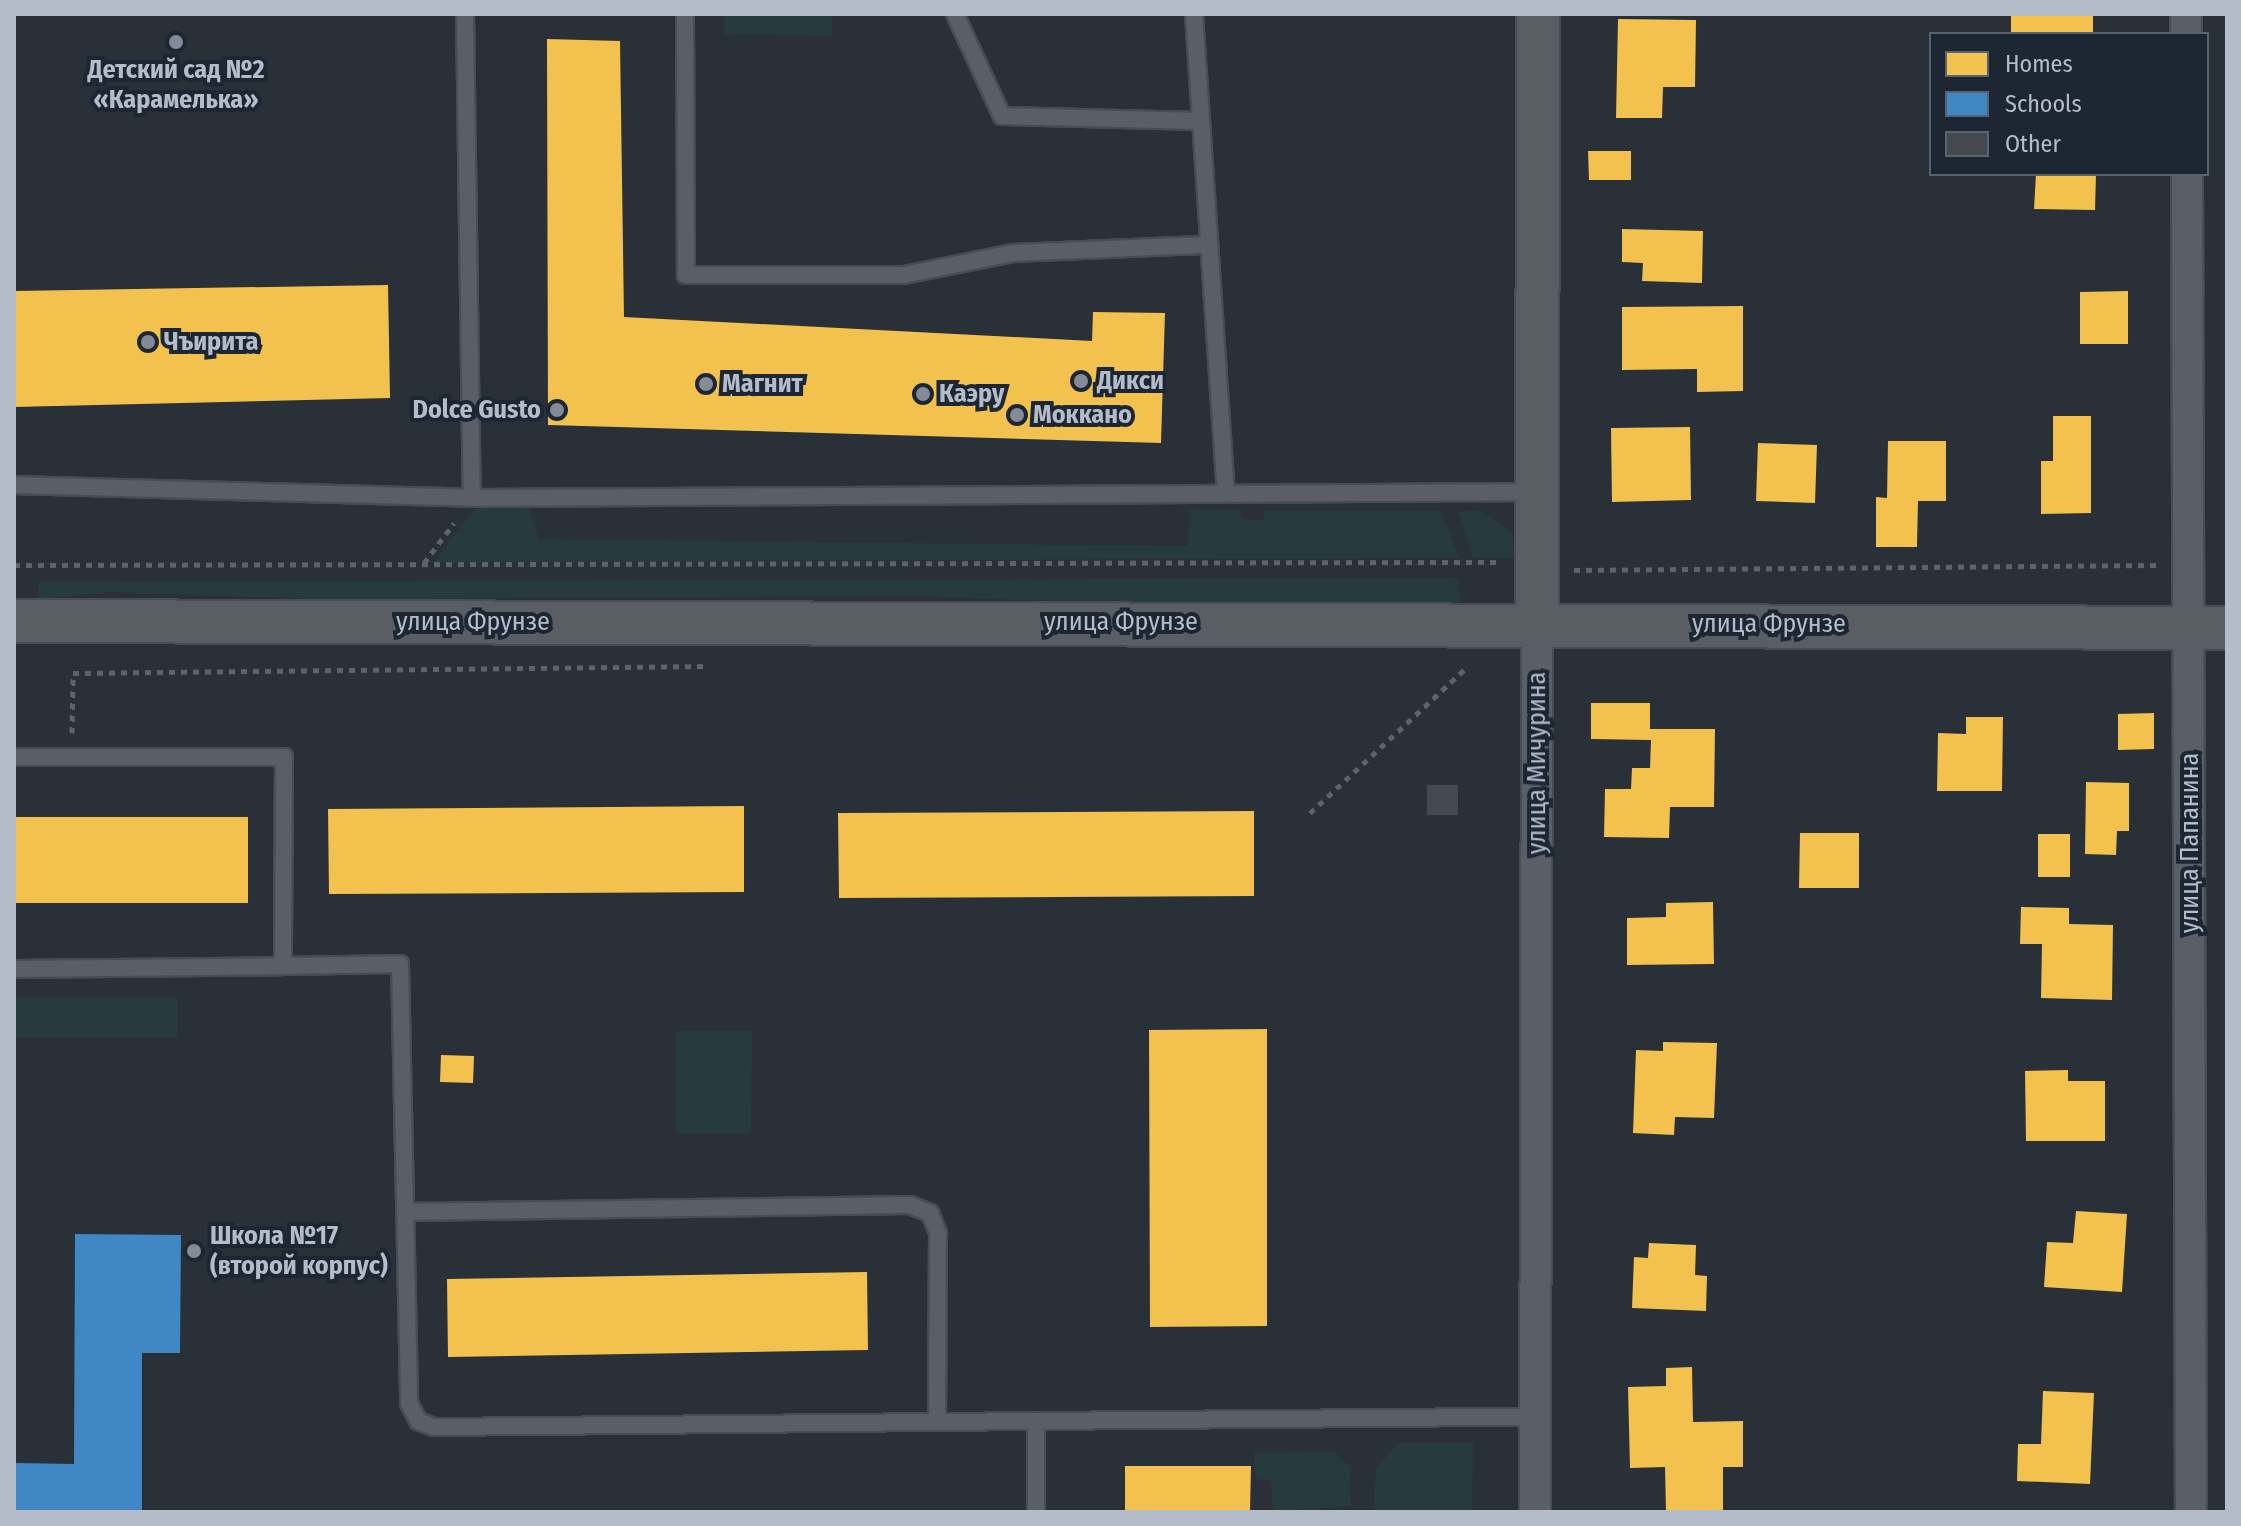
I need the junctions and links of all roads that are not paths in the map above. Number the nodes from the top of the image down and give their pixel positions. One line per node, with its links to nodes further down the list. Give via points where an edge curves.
1 (465, 14): 12 (lane)
2 (685, 14): 8 (lane, via 686,275 904,275 1013,253)
3 (955, 14): 6 (lane, via 1002,116)
4 (1194, 14): 6 (lane)
5 (1538, 14): 11 (main road, улица Мичурина)
6 (1199, 121): 8 (lane)
7 (2187, 176): 15 (street, улица Папанина, via 2190,565)
8 (1205, 245): 10 (lane)
9 (14, 485): 12 (lane)
10 (1226, 490): 11 (lane); 12 (lane)
11 (1537, 492): 14 (main road, улица Мичурина)
12 (472, 498)
13 (14, 621): 14 (main road, улица Фрунзе)
14 (1537, 622): 15 (main road, улица Фрунзе); 20 (street, улица Мичурина)
15 (2209, 628): 25 (street, улица Папанина)
16 (14, 757): 17 (lane, via 284,757)
17 (283, 966): 18 (lane); 19 (lane, via 400,964)
18 (14, 969)
19 (405, 1212): 22 (lane, via 409,1403 418,1421); 22 (lane, via 910,1205 930,1213 938,1233)
20 (1535, 1417): 21 (lane); 24 (street, улица Мичурина)
21 (1036, 1421): 22 (lane); 23 (lane)
22 (937, 1422)
23 (1036, 1512)
24 (1535, 1512)
25 (2191, 1512)

